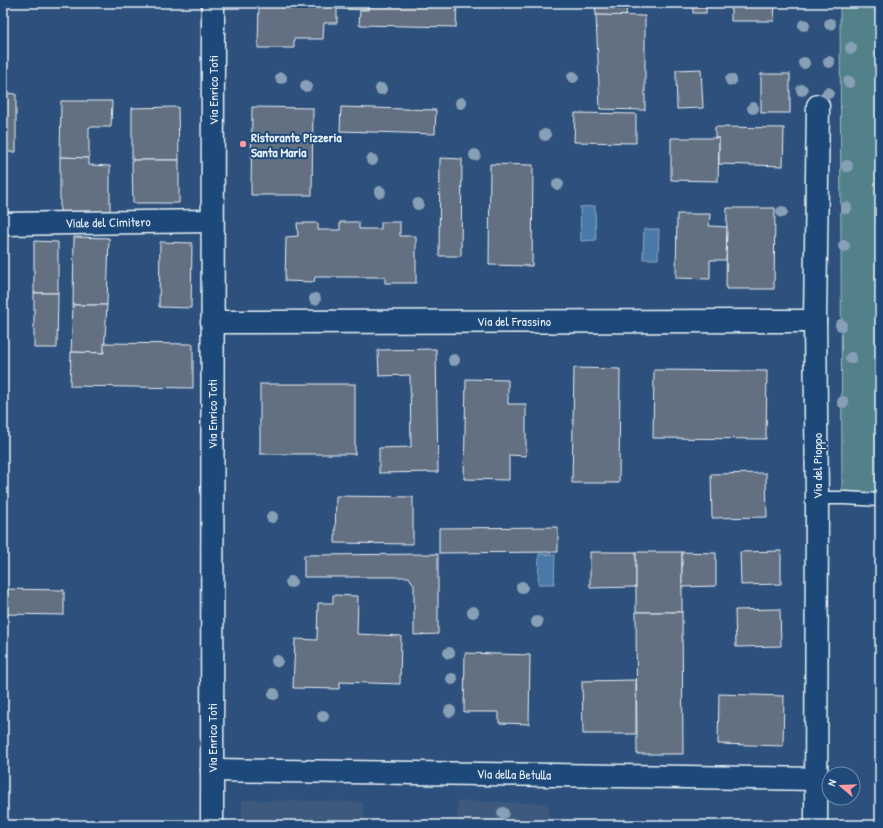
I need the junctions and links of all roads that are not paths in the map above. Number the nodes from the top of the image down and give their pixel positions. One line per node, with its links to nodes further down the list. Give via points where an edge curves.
1 (213, 3): 3 (street, Via Enrico Toti)
2 (818, 106): 5 (street, Via del Pioppo)
3 (212, 221): 4 (street, Viale del Cimitero); 6 (street, Via Enrico Toti)
4 (3, 224)
5 (815, 321): 6 (street, Via del Frassino); 7 (street, Via del Pioppo)
6 (212, 322): 9 (street, Via Enrico Toti)
7 (817, 498): 8 (lane); 10 (street, Via del Pioppo)
8 (880, 500)
9 (212, 770): 10 (street, Via della Betulla); 11 (street, Via Enrico Toti)
10 (816, 778): 12 (street, Via del Pioppo)
11 (212, 825)
12 (816, 825)

